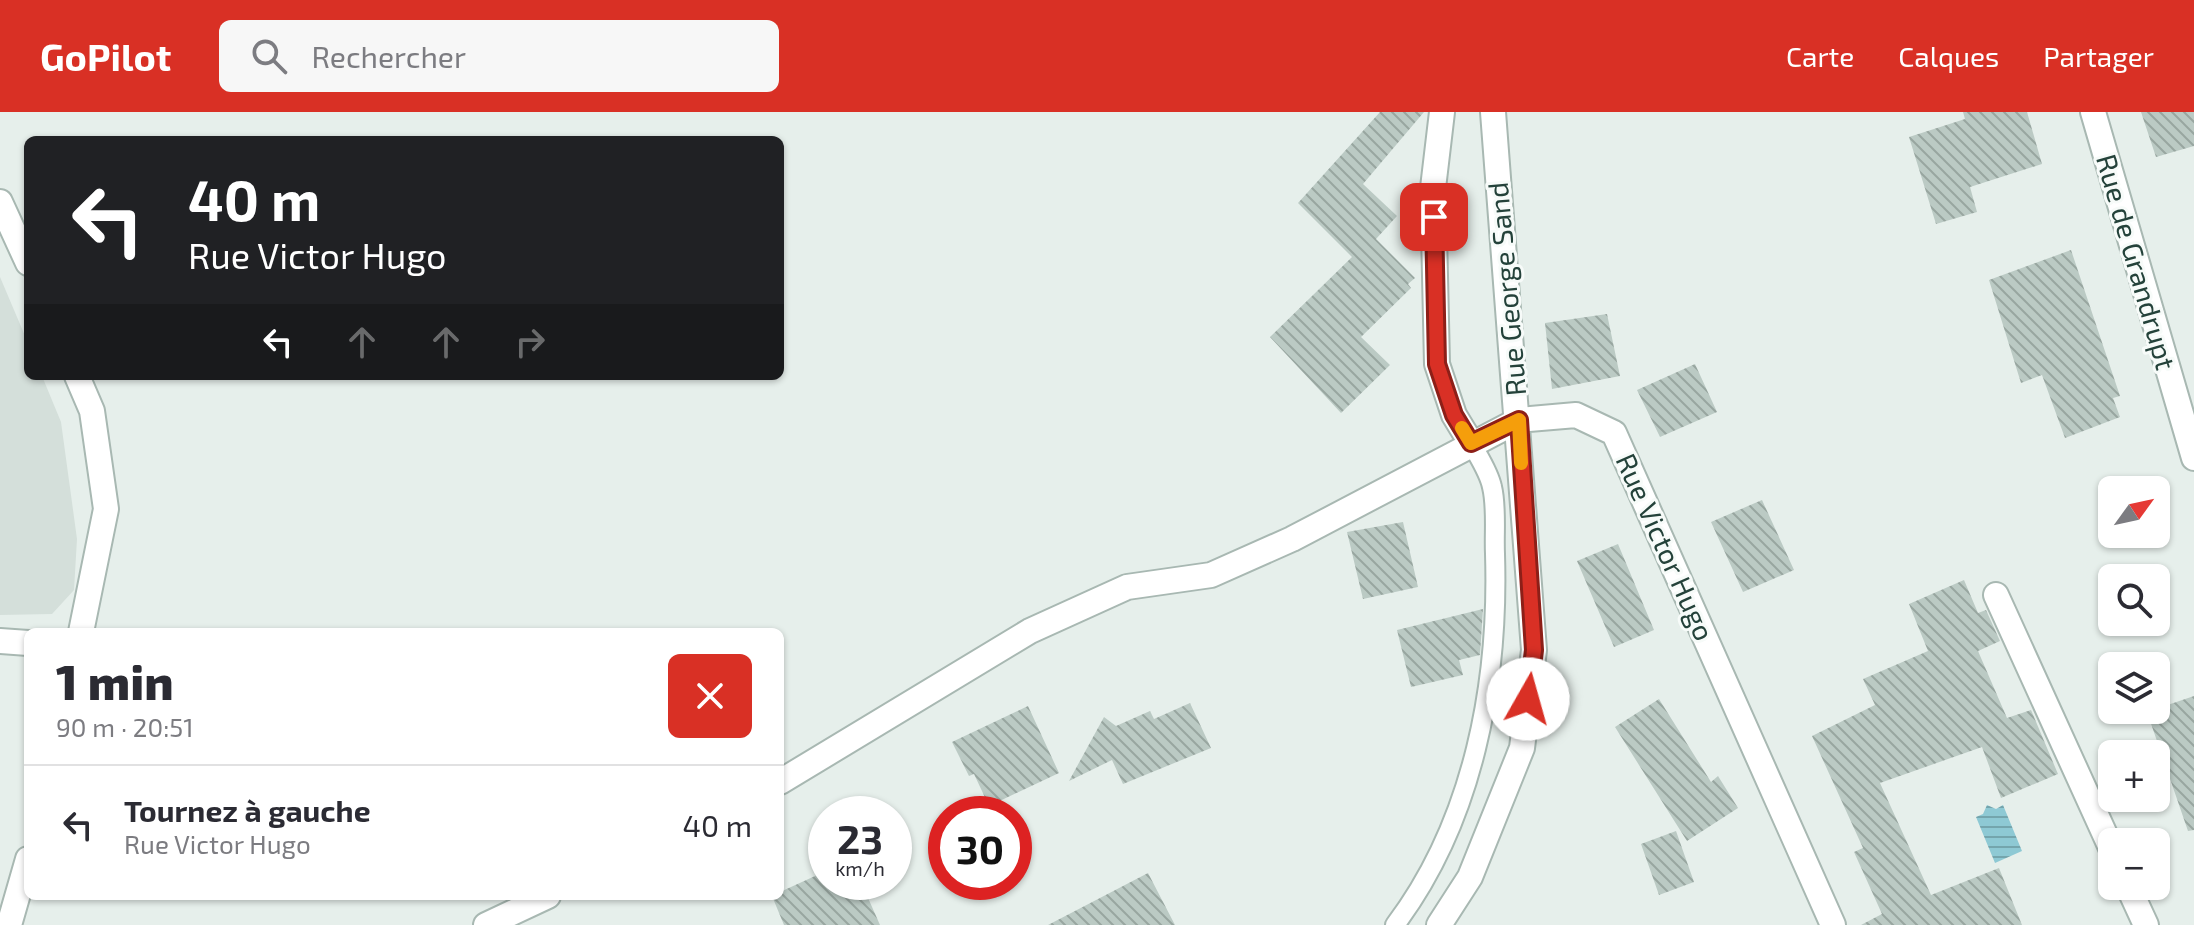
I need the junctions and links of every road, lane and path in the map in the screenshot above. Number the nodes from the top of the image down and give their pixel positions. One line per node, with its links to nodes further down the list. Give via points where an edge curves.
1 (1442, 112): 8 (street, via 1433,188 1437,364 1454,415)
2 (1493, 112): 7 (street, Rue George Sand)
3 (2093, 112): 9 (street, Rue de Grandrupt)
4 (0, 202): 5 (street)
5 (24, 254)
6 (79, 380): 11 (street, via 92,411 106,509)
7 (1519, 420): 8 (street, Rue Victor Hugo); 22 (street, Rue George Sand, via 1534,650 1522,748 1470,877); 23 (street, Rue Victor Hugo, via 1576,415 1614,433)
8 (1471, 443): 14 (street, Rue Victor Hugo, via 1292,539 1211,575 1127,587 1030,631); 21 (lane, via 1492,485 1493,663 1479,743 1446,833 1413,902)
9 (2192, 447)
10 (1996, 595): 15 (street)
11 (82, 628)
12 (0, 641): 13 (street)
13 (24, 643)
14 (784, 780)
15 (2102, 828)
16 (24, 873): 19 (street)
17 (539, 900): 20 (street)
18 (2134, 900): 24 (street)
19 (9, 925)
20 (486, 925)
21 (1395, 925)
22 (1439, 925)
23 (1833, 925)
24 (2146, 925)

